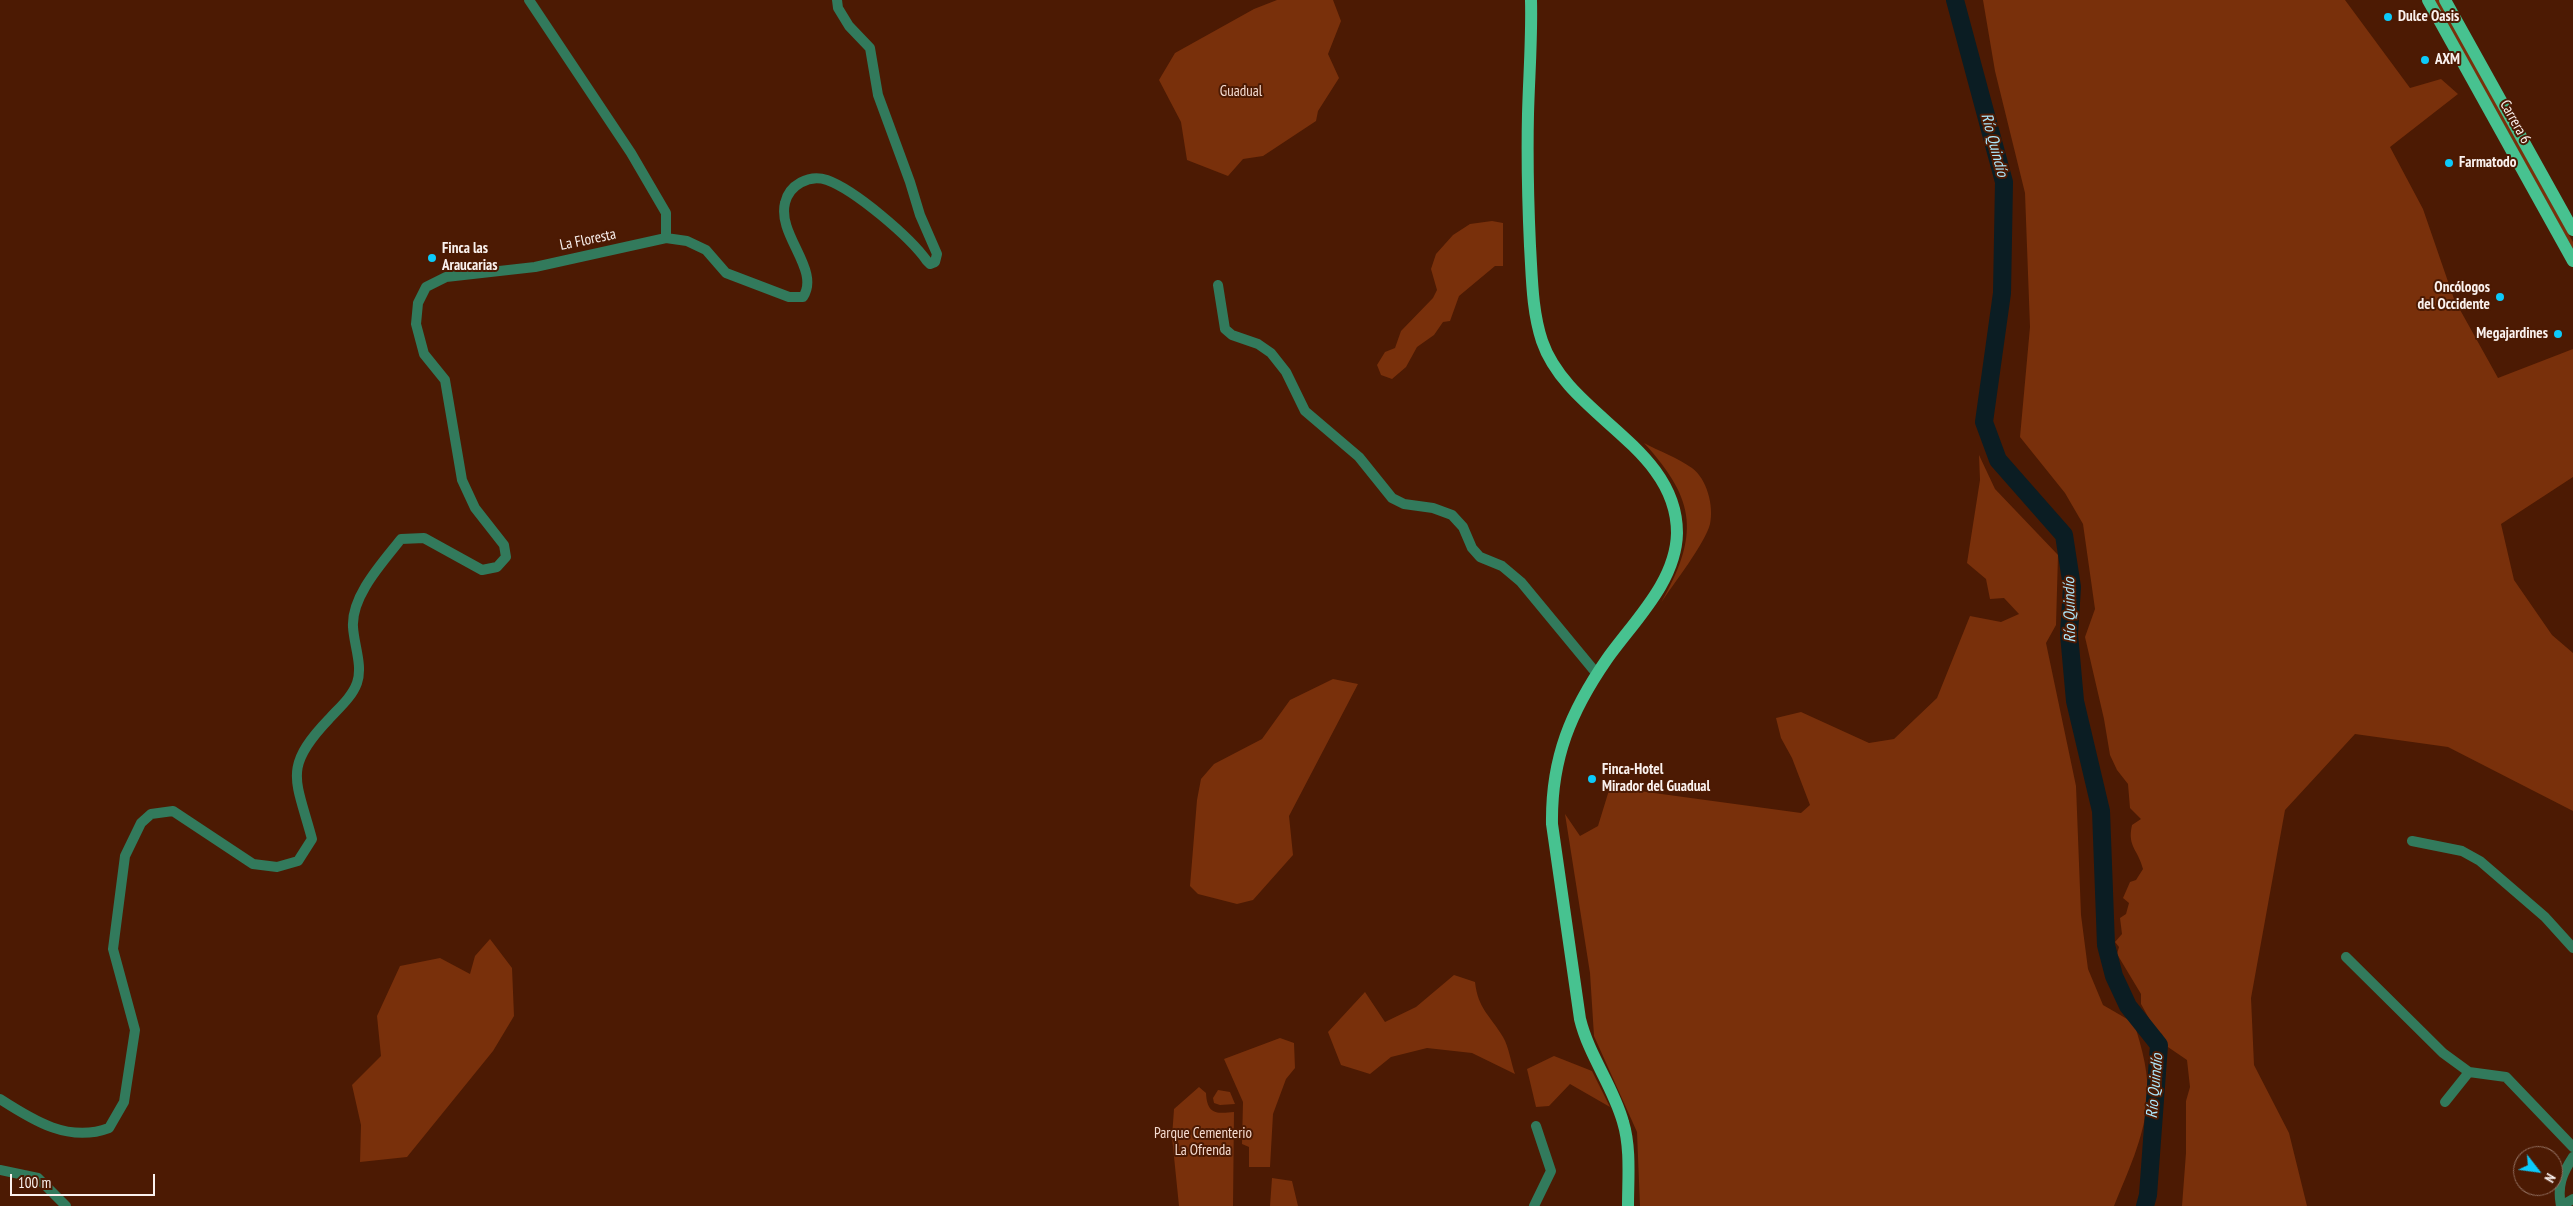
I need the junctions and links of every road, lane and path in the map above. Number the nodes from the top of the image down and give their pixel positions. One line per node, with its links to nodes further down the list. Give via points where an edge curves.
1 (529, 0): 7 (street, via 631,153 666,213)
2 (837, 0): 7 (street, La Floresta, via 849,26 870,48 878,95 920,216 938,254 935,262 930,264 905,235 862,201 825,179 804,180 789,193 785,203 786,228 808,278 808,290 803,297 789,296 726,273 706,250 687,241)
3 (1532, 0): 10 (main road, via 1528,159 1532,280 1537,324 1548,357 1557,372 1657,473 1671,498 1675,515 1676,548 1668,573)
4 (2428, 0): 8 (main road, Carrera 6)
5 (2445, 0): 6 (main road)
6 (2573, 230)
7 (666, 238): 15 (street, La Floresta, via 535,267 446,277 426,287 418,303 416,324 424,354 445,380 462,480 475,508 504,544 506,557 497,567 482,570 424,538 401,539 363,588 353,625 358,682 351,695 312,735 299,757 295,774 312,839 298,861 277,867 253,864 173,811 151,814 141,823 125,856 113,949 135,1030 124,1102 109,1128 92,1134 59,1130)
8 (2573, 260)
9 (1218, 285): 10 (street, via 1225,329 1271,353 1286,372 1305,411 1359,457 1392,498 1404,504 1433,508 1452,515 1463,526 1472,548 1480,557 1502,566 1521,582)
10 (1597, 674): 24 (main road, via 1565,735 1555,771 1552,824 1580,1019 1624,1124 1628,1152)
11 (2412, 841): 12 (street, via 2462,851 2480,861 2545,917)
12 (2573, 948)
13 (2346, 957): 14 (street, via 2443,1053)
14 (2469, 1072): 16 (street); 18 (street, via 2506,1077)
15 (0, 1099)
16 (2446, 1102)
17 (1536, 1126): 23 (street, via 1551,1171)
18 (2573, 1147)
19 (2573, 1157): 25 (street, via 2558,1189)
20 (0, 1170): 22 (street, via 38,1178)
21 (2573, 1199): 25 (street)
22 (66, 1206)
23 (1534, 1206)
24 (1628, 1206)
25 (2561, 1206)

